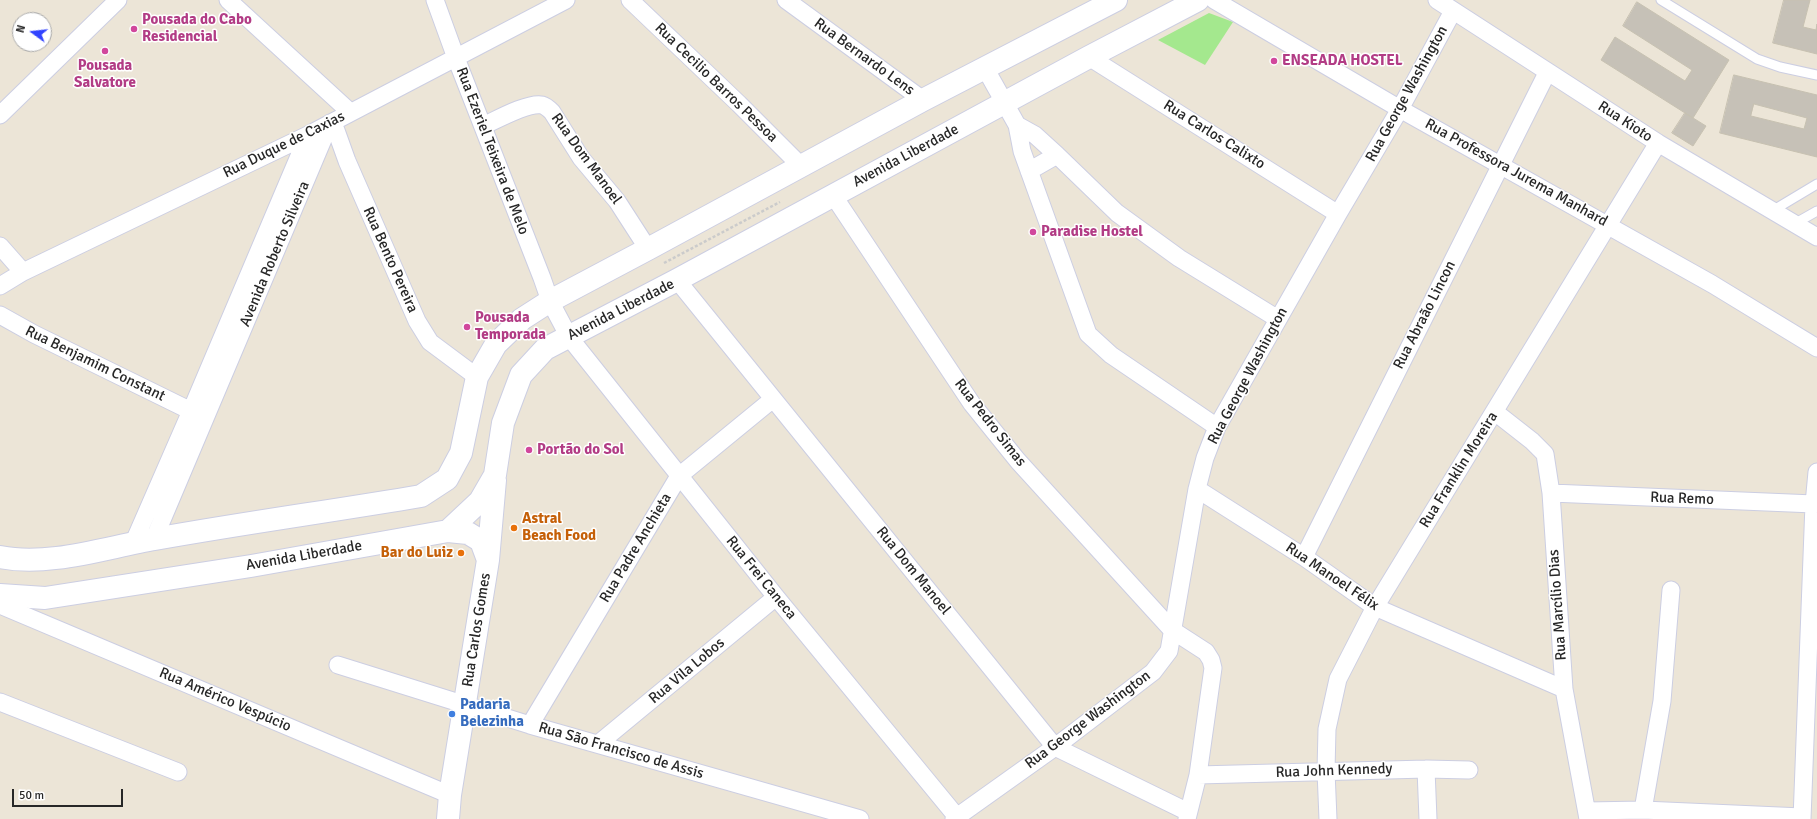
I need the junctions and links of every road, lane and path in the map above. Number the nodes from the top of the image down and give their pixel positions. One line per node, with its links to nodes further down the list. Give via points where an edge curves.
1 (118, 0): 21 (street)
2 (228, 0): 22 (street)
3 (435, 0): 14 (street, Rua Ezeriel Teixeira de Melo)
4 (566, 0): 14 (street, Rua Duque de Caxias)
5 (630, 0): 31 (street, Rua Cecilio Barros Pessoa)
6 (786, 0): 18 (street, Rua Bernardo Lens)
7 (1116, 0): 15 (main road)
8 (1198, 0): 13 (main road, Avenida Liberdade)
9 (1214, 0): 20 (street, Rua Professora Jurema Manhard)
10 (1437, 0): 12 (street, Rua Kioto)
11 (1661, 0): 17 (lane, via 1757,59)
12 (1453, 11): 16 (street, Rua Kioto); 20 (street, Rua George Washington)
13 (1089, 57): 19 (main road, Avenida Liberdade); 37 (street, Rua Carlos Calixto)
14 (456, 58): 22 (street, Rua Duque de Caxias); 25 (street, Rua Ezeriel Teixeira de Melo)
15 (985, 68): 18 (main road); 19 (street)
16 (1547, 73): 26 (street, Rua Kioto); 30 (street, Rua Abraão Lincon)
17 (1817, 75)
18 (923, 100): 31 (main road)
19 (1006, 102): 24 (street); 34 (main road, Avenida Liberdade)
20 (1400, 109): 30 (street, Rua Professora Jurema Manhard); 37 (street, Rua George Washington)
21 (1, 112)
22 (350, 112): 23 (street, Rua Duque de Caxias)
23 (331, 122): 27 (street, Avenida Roberto Silveira); 51 (street, Rua Bento Pereira, via 418,321 430,342)
24 (1017, 125): 29 (street, via 1035,135); 32 (street)
25 (483, 126): 42 (street, Rua Dom Manoel, via 515,110 540,104 546,106 581,158 617,201); 46 (street, Rua Ezeriel Teixeira de Melo)
26 (1658, 143): 35 (street, Rua Kioto); 39 (street, Rua Franklin Moreira)
27 (306, 150): 28 (street, Rua Duque de Caxias); 28 (street); 52 (street, Avenida Roberto Silveira); 52 (street, Avenida Roberto Silveira)
28 (272, 152): 43 (street, Rua Duque de Caxias)
29 (1057, 155): 32 (street); 48 (street, via 1117,213 1179,258)
30 (1500, 165): 39 (street, Rua Professora Jurema Manhard); 67 (street, Rua Abraão Lincon)
31 (801, 166): 42 (main road)
32 (1029, 171): 56 (street, via 1088,334 1111,356)
33 (1817, 184): 35 (lane)
34 (834, 195): 44 (main road, Avenida Liberdade); 74 (street, Rua Pedro Simas, via 972,404 1018,461)
35 (1772, 211): 38 (street, Rua Kioto)
36 (1817, 211): 38 (lane)
37 (1338, 214): 48 (street, Rua George Washington)
38 (1794, 224): 40 (street, Rua Kioto)
39 (1609, 225): 50 (street, Rua Professora Jurema Manhard); 55 (street, Rua Franklin Moreira)
40 (1817, 237)
41 (0, 246): 43 (street)
42 (648, 249): 46 (main road)
43 (23, 272): 45 (street, Rua Duque de Caxias)
44 (677, 280): 49 (main road, Avenida Liberdade); 53 (street, Rua Dom Manoel)
45 (0, 286)
46 (550, 301): 49 (street, Rua Ezeriel Teixeira de Melo); 51 (main road, via 522,319 496,344)
47 (0, 315): 54 (street, Rua Benjamim Constant)
48 (1278, 319): 56 (street, Rua George Washington)
49 (568, 337): 58 (main road, Avenida Liberdade, via 545,349 521,374 504,423); 59 (street, Rua Frei Caneca)
50 (1817, 348)
51 (477, 377): 64 (main road, via 461,453 447,478 422,496)
52 (213, 381): 54 (street, Avenida Roberto Silveira); 64 (street, Avenida Roberto Silveira)
53 (773, 399): 59 (street, Rua Padre Anchieta); 81 (street, Rua Dom Manoel)
54 (191, 411): 65 (street, Avenida Roberto Silveira)
55 (1495, 412): 61 (street, Rua Marcílio Dias, via 1545,454); 73 (street, Rua Franklin Moreira)
56 (1217, 427): 60 (street, Rua George Washington, via 1204,458)
57 (1817, 472): 62 (street)
58 (495, 475): 63 (main road, Avenida Liberdade, via 480,501); 68 (main road, Rua Carlos Gomes)
59 (679, 476): 71 (street, Rua Frei Caneca); 79 (street, Rua Padre Anchieta)
60 (1197, 489): 67 (street, Rua Manoel Félix); 74 (street, Rua George Washington)
61 (1551, 493): 62 (street, Rua Remo); 76 (street, Rua Marcílio Dias)
62 (1814, 504): 92 (street)
63 (448, 531): 68 (main road, via 468,533 481,541); 70 (main road, Avenida Liberdade, via 251,566 45,598)
64 (154, 539): 65 (main road)
65 (133, 544): 66 (main road, via 52,558 10,559)
66 (0, 556)
67 (1304, 558): 73 (street, Rua Manoel Félix)
68 (488, 560): 78 (main road, Rua Carlos Gomes)
69 (1671, 590): 88 (street, via 1662,701)
70 (0, 596)
71 (776, 597): 80 (street, Rua Vila Lobos); 91 (street, Rua Frei Caneca)
72 (0, 605): 87 (street, Rua Américo Vespúcio)
73 (1374, 607): 76 (street, Rua Manoel Félix); 84 (street, Rua Franklin Moreira, via 1338,679 1327,729)
74 (1172, 630): 81 (street, Rua George Washington, via 1169,651 1153,672); 86 (street, Rua Pedro Simas, via 1206,652 1214,668)
75 (338, 665): 78 (street, Rua São Francisco de Assis)
76 (1564, 689): 90 (street, Rua Marcílio Dias)
77 (0, 702): 85 (street)
78 (466, 705): 79 (street, Rua São Francisco de Assis); 87 (main road, Rua Carlos Gomes)
79 (530, 725): 80 (street, Rua São Francisco de Assis)
80 (598, 744): 94 (street, Rua São Francisco de Assis)
81 (1055, 747): 89 (street, Rua Dom Manoel); 91 (street, Rua George Washington)
82 (1426, 769): 83 (street, Rua John Kennedy); 84 (street, Rua John Kennedy); 96 (street)
83 (1469, 770)
84 (1326, 771): 86 (street, Rua John Kennedy); 95 (street, Rua Franklin Moreira)
85 (178, 772)
86 (1198, 776): 89 (street, Rua Pedro Simas)
87 (450, 795): 93 (main road, Rua Carlos Gomes)
88 (1643, 810): 90 (street); 92 (street)
89 (1188, 815)
90 (1587, 815)
91 (955, 818)
92 (1802, 818)
93 (448, 819)
94 (860, 819)
95 (1328, 819)
96 (1428, 819)

